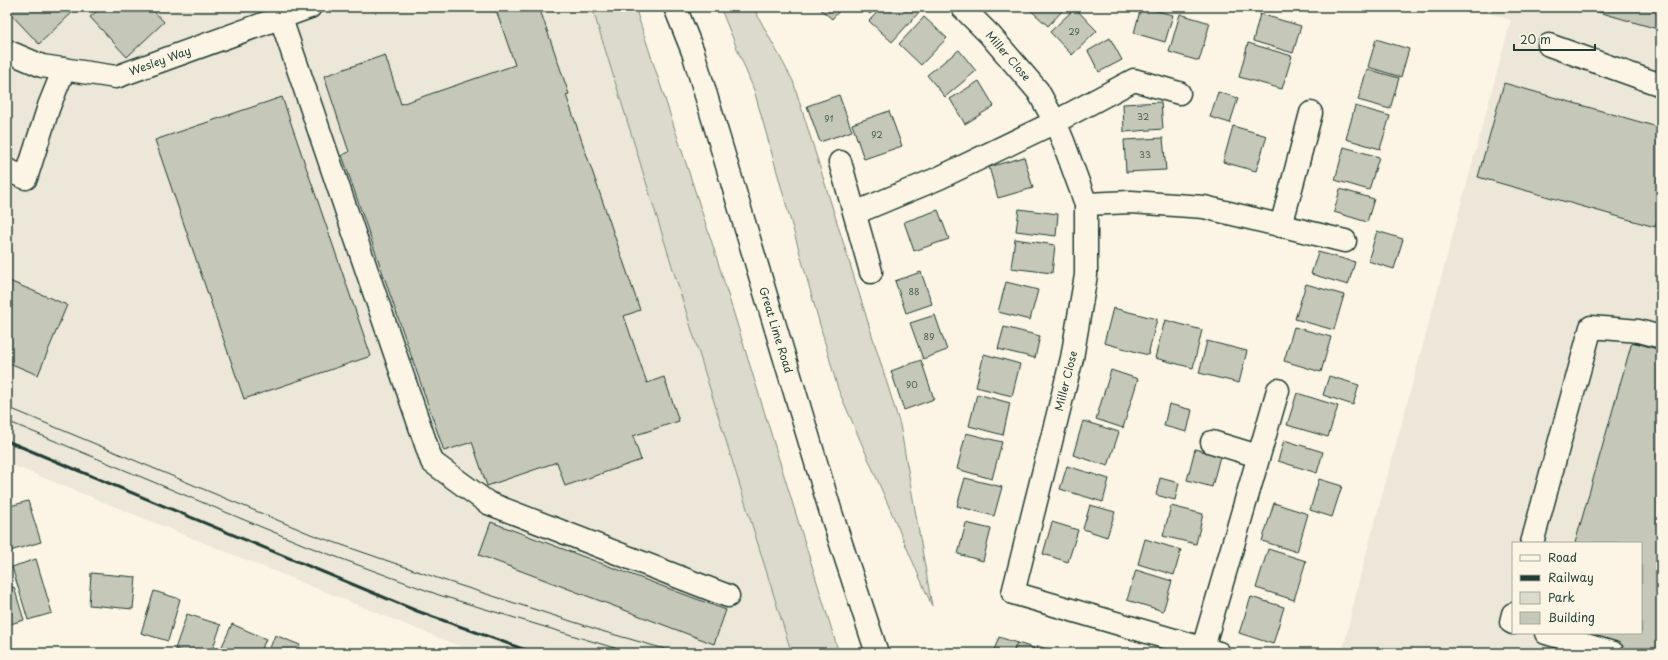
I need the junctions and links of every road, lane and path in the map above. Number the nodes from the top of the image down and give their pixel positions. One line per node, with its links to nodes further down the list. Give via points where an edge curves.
1 (310, 7): 4 (street, Wesley Way)
2 (675, 7): 26 (street, Great Lime Road, via 693,52 832,516)
3 (962, 7): 11 (street, Miller Close, via 1038,91)
4 (279, 12): 7 (street, Wesley Way, via 116,77); 24 (street, via 432,462 488,503)
5 (1549, 45): 8 (street)
6 (7, 51): 7 (street, Wesley Way, via 42,66)
7 (64, 69): 13 (street, via 26,178)
8 (1661, 85)
9 (1179, 92): 11 (street, via 1134,80)
10 (1311, 113): 16 (street)
11 (1055, 122): 14 (street, Miller Close); 15 (street, via 939,178)
12 (840, 162): 15 (street)
13 (7, 170)
14 (1086, 204): 16 (street, via 1131,202 1204,207); 27 (street, Miller Close, via 1086,275 1074,351 1013,593)
15 (855, 213): 18 (street)
16 (1281, 226): 17 (street)
17 (1345, 241)
18 (871, 272)
19 (1661, 337): 23 (street, via 1640,331 1591,327)
20 (1278, 390): 22 (street, Miller Close)
21 (1212, 442): 22 (street)
22 (1258, 456): 27 (street, Miller Close)
23 (1532, 542)
24 (728, 596)
25 (1549, 634): 28 (street)
26 (874, 645)
27 (1211, 651)
28 (1612, 653)

